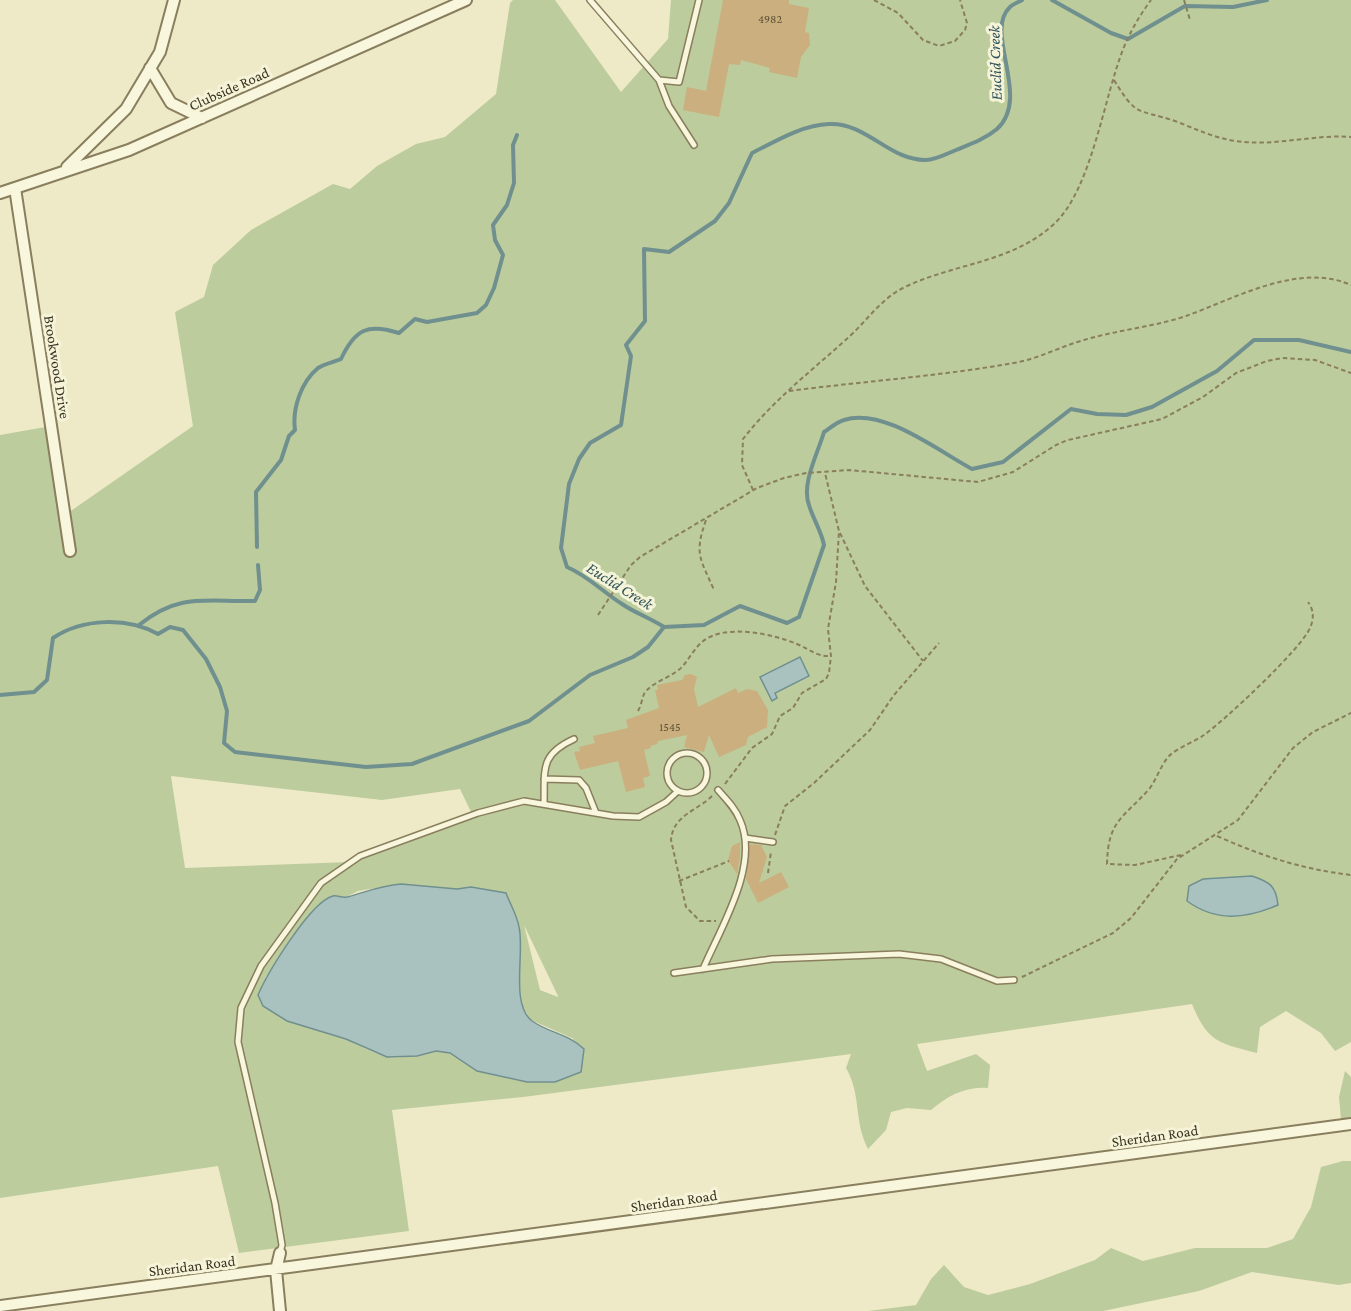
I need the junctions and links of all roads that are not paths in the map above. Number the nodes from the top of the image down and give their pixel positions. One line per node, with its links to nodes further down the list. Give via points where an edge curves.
1 (174, 0): 5 (street, via 159,52)
2 (466, 0): 7 (street, Clubside Road)
3 (590, 0): 6 (lane)
4 (699, 0): 6 (lane, via 679,82)
5 (150, 68): 7 (street, via 171,103); 9 (street, via 126,109)
6 (659, 80): 8 (lane, via 669,106)
7 (202, 118): 9 (street, Clubside Road, via 129,150)
8 (694, 145)
9 (64, 170): 10 (street, Clubside Road)
10 (15, 188): 11 (street, Clubside Road); 12 (street, Brookwood Drive)
11 (0, 194)
12 (70, 550)
13 (574, 739): 14 (lane, via 550,754)
14 (544, 780): 17 (lane); 18 (lane, via 579,780)
15 (718, 790): 19 (lane, via 735,809)
16 (678, 791): 16 (lane, via 695,792 705,782 707,769 694,754 675,756 667,766 667,780); 18 (lane, via 639,817)
17 (544, 804): 18 (lane); 25 (lane, via 524,801 478,813 360,856 321,882 261,966 241,1008 238,1042 275,1203)
18 (596, 813)
19 (745, 838): 20 (lane); 21 (lane, via 742,882)
20 (773, 842)
21 (703, 969): 22 (lane); 23 (lane, via 772,959 899,954 940,959 998,981)
22 (674, 973)
23 (1014, 980)
24 (1351, 1124): 26 (street, Sheridan Road)
25 (280, 1253): 26 (street)
26 (276, 1270): 27 (street, Sheridan Road); 28 (street)
27 (0, 1306)
28 (280, 1311)

